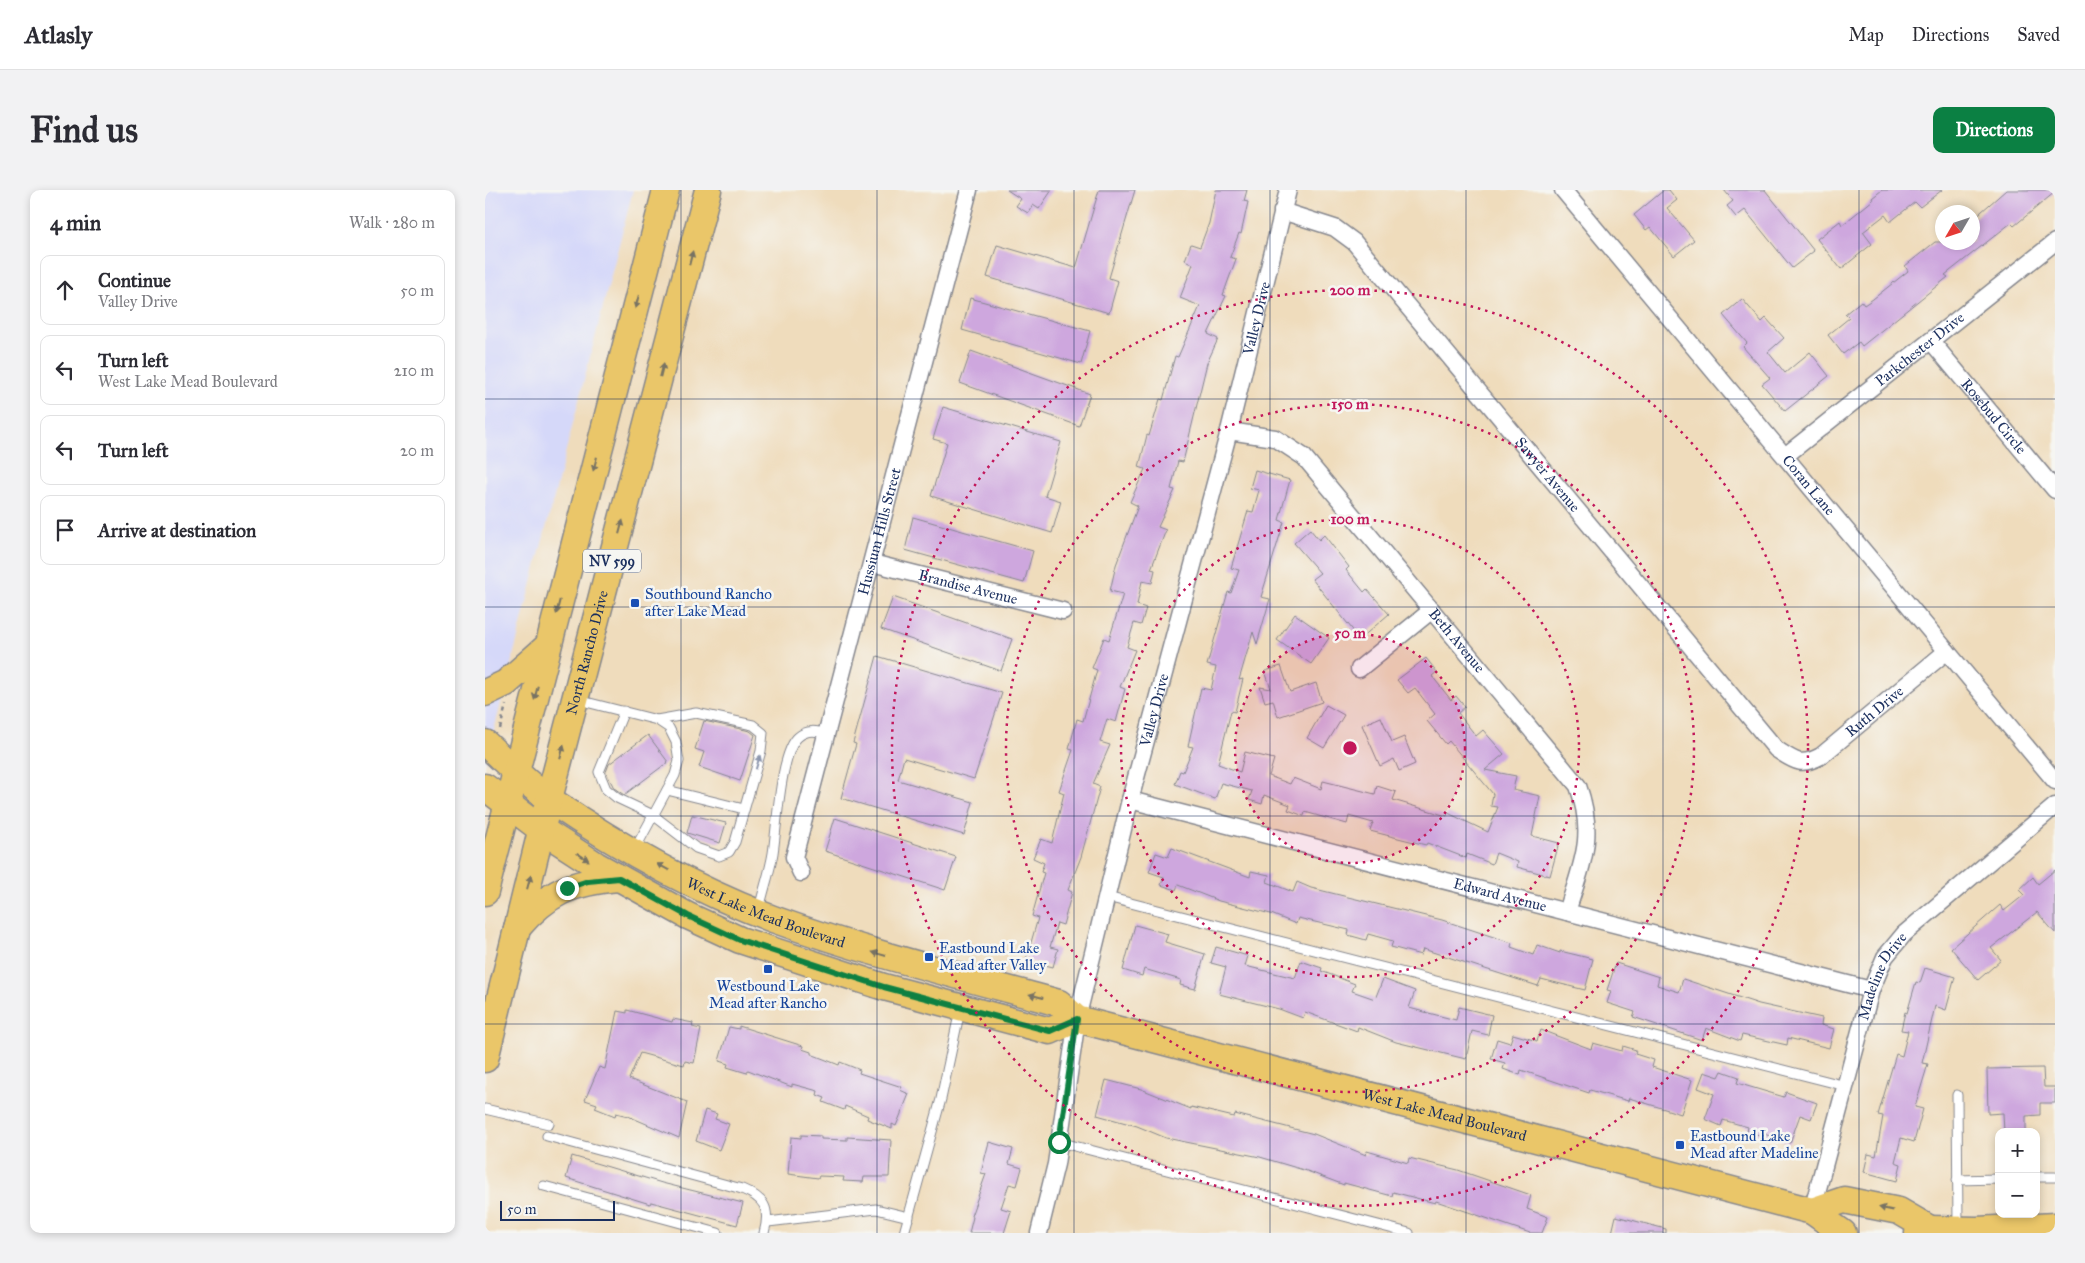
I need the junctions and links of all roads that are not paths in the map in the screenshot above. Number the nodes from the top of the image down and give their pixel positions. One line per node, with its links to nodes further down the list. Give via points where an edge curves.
1 (666, 190): 15 (main road, NV 599, one-way to 15)
2 (708, 190): 19 (main road, North Rancho Drive / NV 599, one-way to 2)
3 (969, 190): 12 (street, Hussium Hills Street)
4 (1288, 190): 6 (street, Valley Drive)
5 (1563, 190): 10 (street, Coran Lane)
6 (1282, 211): 9 (street, Valley Drive); 24 (street, Sawyer Avenue, via 1335,228 1354,242 1776,749)
7 (2055, 242): 8 (street, Parkchester Drive)
8 (1931, 341): 10 (street, Parkchester Drive); 11 (street, Rosebud Circle)
9 (1229, 431): 13 (street, Beth Avenue, via 1275,438 1304,457); 30 (street, Valley Drive)
10 (1785, 456): 16 (street, Coran Lane)
11 (2055, 490)
12 (872, 563): 14 (street, Brandise Avenue); 22 (street, Hussium Hills Street)
13 (1432, 610): 17 (street); 41 (street, Beth Avenue, via 1578,786 1586,808 1588,830 1585,852)
14 (1063, 611)
15 (548, 646): 18 (main road, via 506,683); 25 (main road, NV 599, one-way to 25)
16 (1947, 651): 24 (street, Ruth Drive, via 1821,756 1810,762); 26 (street, Coran Lane)
17 (1359, 669)
18 (496, 698)
19 (576, 699): 20 (lane); 29 (main road, North Rancho Drive / NV 599, one-way to 19)
20 (624, 711): 21 (lane); 34 (lane, via 599,772 601,780 617,798)
21 (657, 720): 28 (lane, via 669,728 676,742 679,761); 33 (lane, one-way to 21, via 761,751 763,737 759,728 696,713)
22 (827, 734): 37 (street, Hussium Hills Street, via 795,856); 42 (lane, via 807,732 797,737 790,749 781,788 773,855)
23 (492, 739): 25 (main road, West Lake Mead Boulevard)
24 (1797, 763)
25 (515, 771): 29 (main road, West Lake Mead Boulevard); 31 (main road, NV 599)
26 (2055, 781)
27 (485, 787): 31 (main road, West Lake Mead Boulevard)
28 (667, 790): 33 (lane); 34 (lane)
29 (549, 799): 35 (main road, North Rancho Drive / NV 599); 36 (main road, West Lake Mead Boulevard)
30 (1130, 800): 40 (street, Valley Drive); 41 (street, Edward Avenue)
31 (507, 805): 35 (main road, West Lake Mead Boulevard); 39 (main road, NV 599)
32 (2055, 806): 44 (street, Madeline Drive, via 1904,934 1885,957)
33 (744, 809): 34 (lane, via 735,842 729,852 719,856 696,848)
34 (653, 815): 36 (lane)
35 (542, 830): 38 (main road, West Lake Mead Boulevard, one-way to 38); 43 (main road, North Rancho Drive / NV 599, one-way to 35)
36 (634, 851): 42 (main road, West Lake Mead Boulevard, one-way to 36)
37 (801, 873)
38 (619, 878): 43 (main road, via 588,881 567,888 541,904); 45 (main road, West Lake Mead Boulevard, via 740,940 884,987)
39 (485, 892)
40 (1107, 897): 46 (street, Valley Drive); 48 (lane)
41 (1567, 912): 44 (street, Edward Avenue)
42 (758, 913): 46 (main road, West Lake Mead Boulevard, one-way to 42, via 1059,1003 867,950)
43 (517, 929): 47 (main road, North Rancho Drive / NV 599)
44 (1871, 990): 48 (street, Madeline Drive)
45 (961, 1007): 46 (main road, West Lake Mead Boulevard, via 1050,1031); 60 (lane, via 941,1099)
46 (1077, 1019): 53 (street, Valley Drive); 59 (main road, West Lake Mead Boulevard)
47 (485, 1059)
48 (1846, 1086): 59 (street, Madeline Drive)
49 (1957, 1095): 57 (lane)
50 (485, 1109): 51 (lane)
51 (549, 1124)
52 (547, 1136): 61 (lane, via 742,1189 758,1196 765,1207)
53 (1059, 1142): 68 (street, Valley Drive); 69 (lane)
54 (2055, 1177): 55 (lane)
55 (2040, 1178)
56 (1995, 1179): 57 (lane)
57 (1957, 1180): 63 (lane)
58 (544, 1186): 65 (lane)
59 (1812, 1211): 64 (main road, one-way to 59, via 1899,1211 1844,1200); 70 (main road, West Lake Mead Boulevard)
60 (909, 1217): 61 (lane, via 876,1209); 67 (lane)
61 (767, 1222): 66 (lane)
62 (2055, 1226): 63 (main road)
63 (1958, 1230): 64 (main road)
64 (1924, 1231)
65 (718, 1233)
66 (764, 1233)
67 (904, 1233)
68 (1040, 1233)
69 (1409, 1233)
70 (1843, 1233)

